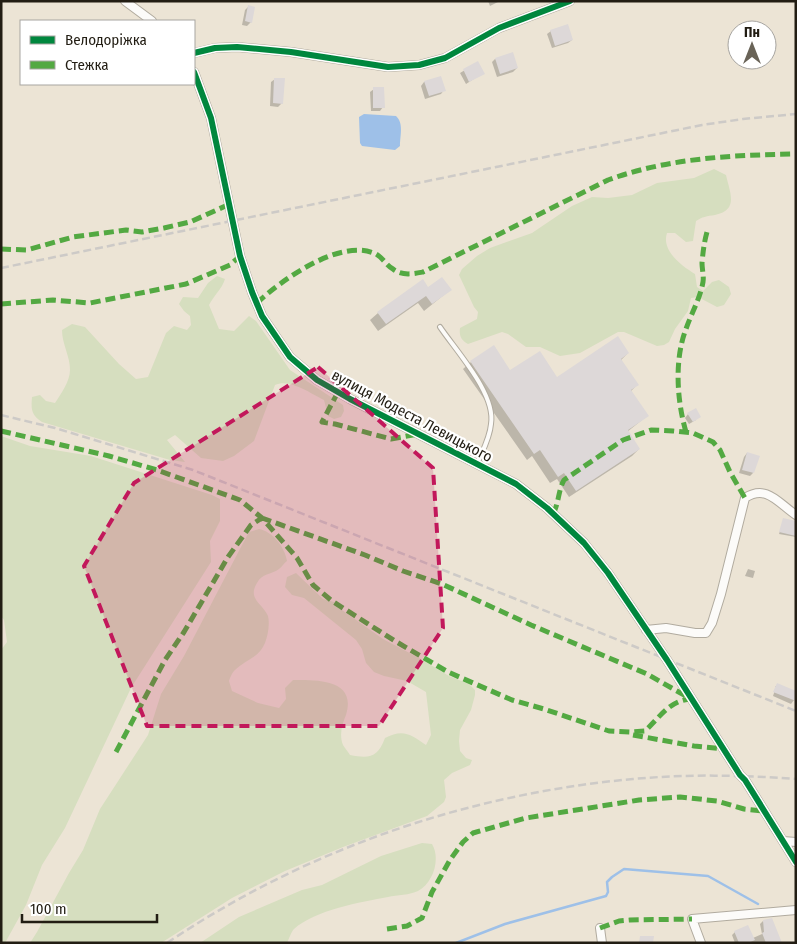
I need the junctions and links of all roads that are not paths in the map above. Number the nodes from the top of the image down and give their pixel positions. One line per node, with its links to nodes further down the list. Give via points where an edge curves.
1 (125, 1): 3 (street)
2 (570, 1): 4 (street, via 499,28 445,58 419,65 388,67 238,47)
3 (151, 20)
4 (195, 53)
5 (195, 75): 7 (street, вулиця Модеста Левицького, via 211,118 240,256 252,292 262,316 290,357 317,380 350,400)
6 (440, 327): 7 (lane, via 490,402 491,425)
7 (478, 464): 9 (street, вулиця Модеста Левицького, via 516,484 584,543)
8 (796, 515): 9 (street, via 764,493 754,492 745,498 721,594 706,633 666,628)
9 (646, 630): 10 (street, вулиця Модеста Левицького)
10 (783, 841): 11 (street); 12 (street)
11 (796, 842)
12 (796, 862)
13 (796, 910): 16 (street, via 692,919)
14 (600, 928): 15 (street)
15 (602, 943)
16 (701, 943)

